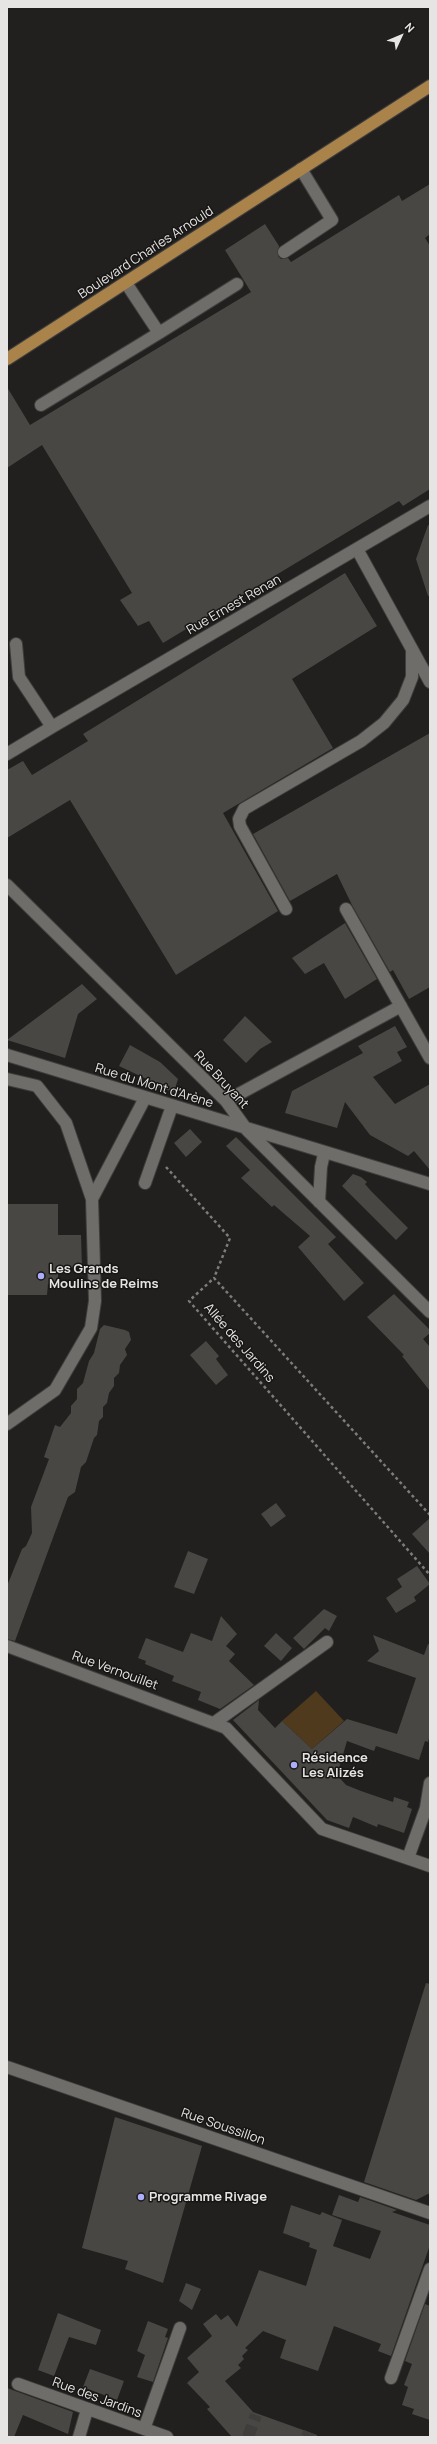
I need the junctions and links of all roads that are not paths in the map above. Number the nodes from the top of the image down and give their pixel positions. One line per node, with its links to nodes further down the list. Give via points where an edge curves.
1 (430, 86): 2 (main road, Boulevard Charles Arnould)
2 (301, 169): 3 (street, via 332,220); 4 (main road, Boulevard Charles Arnould)
3 (284, 252)
4 (126, 283): 6 (street); 7 (main road, Boulevard Charles Arnould)
5 (237, 284): 6 (street)
6 (159, 334): 8 (street)
7 (7, 359)
8 (41, 405)
9 (430, 506): 10 (street, Rue Ernest Renan)
10 (357, 549): 12 (street); 14 (street, Rue Ernest Renan)
11 (16, 644): 14 (street, via 18,677)
12 (412, 649): 13 (street); 17 (street, via 412,677 403,700 384,723 361,741 244,809 239,819 240,826)
13 (430, 682)
14 (52, 727): 15 (street, Rue Ernest Renan)
15 (7, 754)
16 (7, 885): 24 (street, Rue Bruyant)
17 (286, 909)
18 (346, 909): 19 (street)
19 (401, 1006): 21 (street); 24 (street)
20 (7, 1055): 23 (street, Rue du Mont d'Arène)
21 (430, 1058)
22 (7, 1079): 30 (street, via 37,1086 66,1123)
23 (146, 1098): 25 (street, Rue du Mont d'Arène); 30 (street)
24 (226, 1101): 26 (street, Rue Bruyant)
25 (172, 1106): 26 (street, Rue du Mont d'Arène); 28 (street)
26 (247, 1130): 27 (street, Rue du Mont d'Arène); 31 (street, Rue Bruyant)
27 (324, 1154): 29 (street, Rue du Mont d'Arène); 31 (street)
28 (145, 1183)
29 (430, 1184)
30 (92, 1199): 33 (street, via 95,1301 91,1328 55,1390)
31 (319, 1202): 32 (street, Rue Bruyant)
32 (430, 1312)
33 (7, 1424)
34 (327, 1642): 36 (street)
35 (7, 1646): 36 (street, Rue Vernouillet)
36 (214, 1723): 38 (street, Rue Vernouillet, via 226,1728 322,1829)
37 (430, 1783): 38 (street, via 426,1808)
38 (408, 1858): 39 (street, Rue Vernouillet)
39 (430, 1866)
40 (7, 2067): 41 (street, Rue Soussillon)
41 (430, 2213)
42 (430, 2269): 44 (street)
43 (180, 2328): 47 (street)
44 (391, 2378)
45 (18, 2384): 46 (street, Rue des Jardins)
46 (88, 2410): 47 (street, Rue des Jardins); 48 (street)
47 (144, 2429): 49 (street, Rue des Jardins)
48 (78, 2437)
49 (167, 2437)

